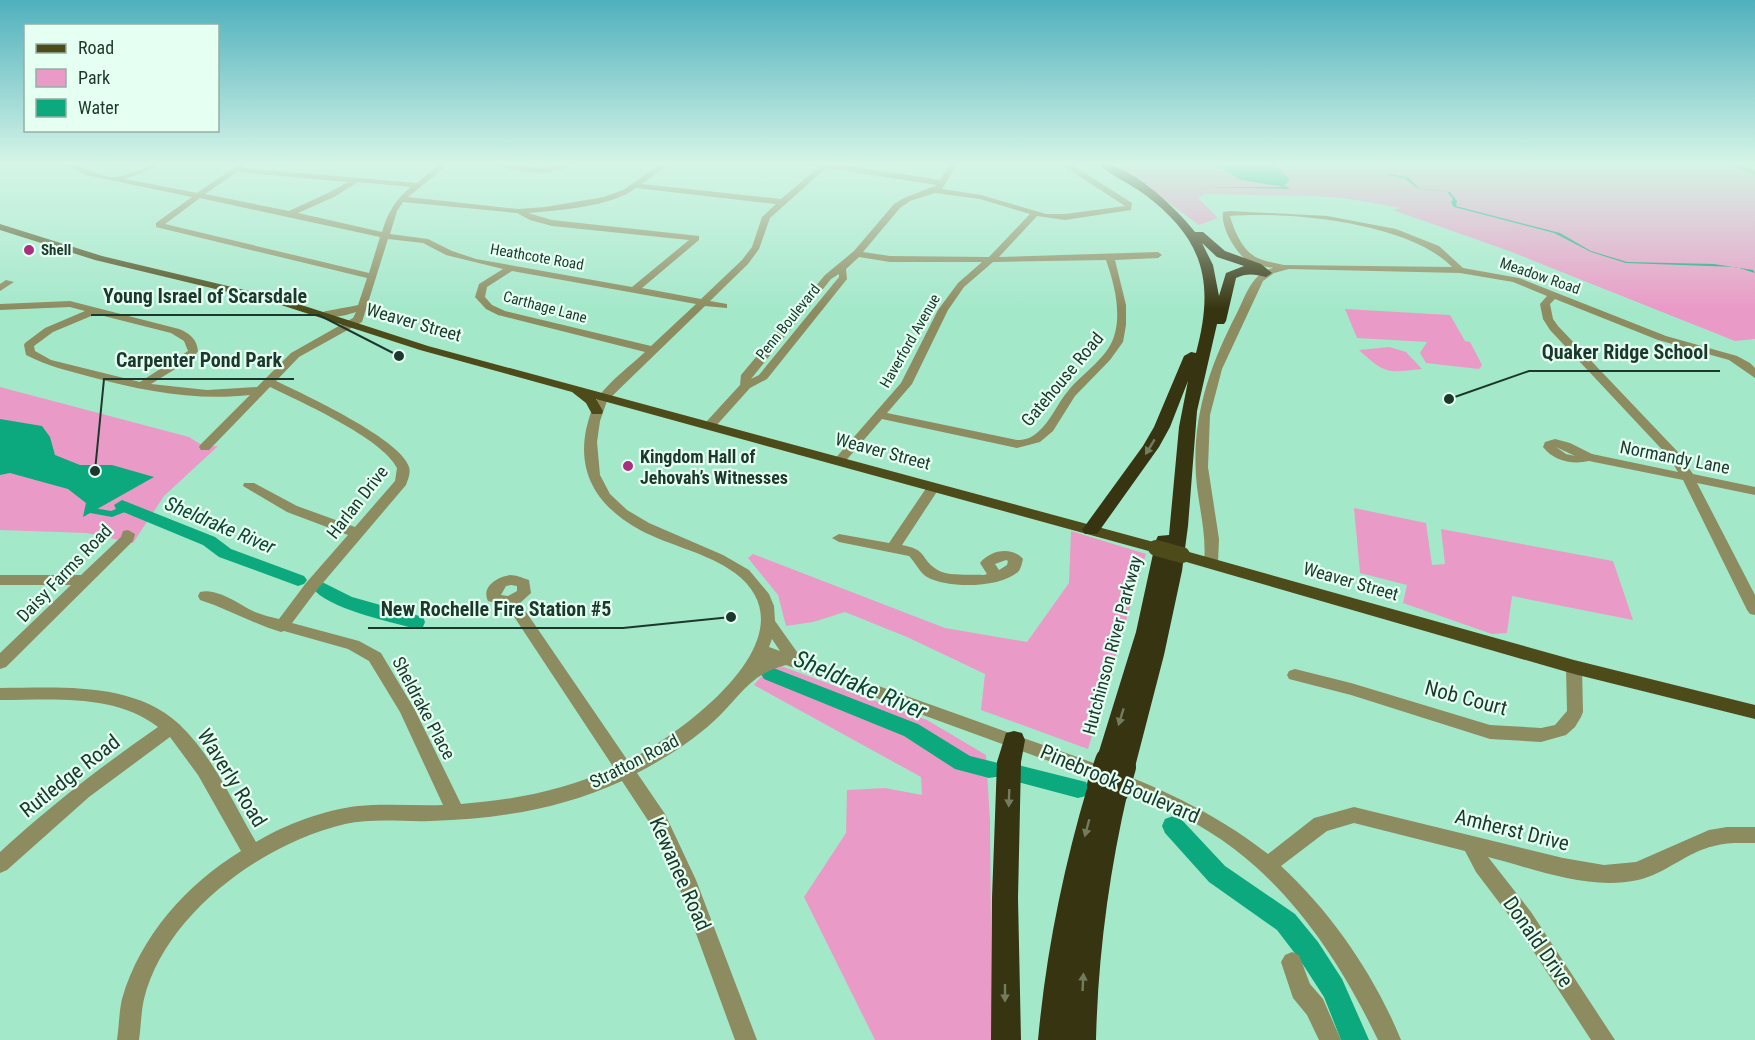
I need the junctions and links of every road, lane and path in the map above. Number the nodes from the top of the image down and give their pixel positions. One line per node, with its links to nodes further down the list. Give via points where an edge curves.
1 (177, 212): 26 (street, via 159,225)
2 (276, 212): 13 (street, Heathcote Road)
3 (294, 212): 13 (street)
4 (393, 212): 16 (street)
5 (519, 212): 27 (street, via 552,222 696,238)
6 (773, 212): 29 (street, Stratton Road, via 763,222 754,251)
7 (892, 212): 17 (street, Penn Boulevard)
8 (1027, 212): 14 (street)
9 (1103, 212): 14 (street, via 1065,217)
10 (1162, 212): 41 (highway, via 1184,235 1202,274 1204,296)
11 (1170, 212): 41 (highway, via 1198,245 1212,286 1212,308)
12 (1175, 212): 25 (highway, via 1217,252)
13 (289, 214): 16 (street, Heathcote Road)
14 (1035, 214): 20 (street, Haverford Avenue)
15 (0, 227): 36 (main road, Weaver Street, via 99,258)
16 (384, 235): 22 (street, Heathcote Road, via 425,241 456,256); 26 (street)
17 (857, 254): 20 (street, via 933,260); 23 (street, Penn Boulevard)
18 (1158, 255): 19 (street)
19 (1110, 257): 20 (street); 49 (street, Gatehouse Road, via 1119,298 1118,341 1036,440 1017,444)
20 (993, 258): 49 (street, Haverford Avenue, via 961,285 943,309 906,384)
21 (1282, 267): 24 (street, Meadow Road); 24 (street, via 1249,257 1229,227 1226,214 1290,215 1360,224 1419,240 1442,252); 25 (street, Meadow Road)
22 (510, 268): 27 (street, Heathcote Road); 40 (street, Carthage Lane, via 482,286 480,297 489,307)
23 (842, 269): 30 (street, Penn Boulevard, via 828,277); 34 (street, Penn Boulevard, via 844,277)
24 (1460, 270): 28 (street, Meadow Road, via 1506,278)
25 (1266, 273): 41 (highway, via 1245,270 1230,276 1212,341); 63 (street, via 1259,279 1221,354 1205,406 1202,464 1212,534)
26 (371, 276): 33 (street)
27 (634, 290): 29 (street, Heathcote Road)
28 (1553, 295): 42 (street, Meadow Road, via 1662,338 1733,358); 54 (street, via 1545,304 1548,319 1673,454)
29 (703, 303): 31 (street, Heathcote Road); 40 (street, Stratton Road)
30 (805, 305): 34 (street); 38 (street, Penn Boulevard)
31 (724, 306)
32 (0, 307): 35 (street, via 63,303)
33 (361, 307): 36 (street); 37 (street)
34 (819, 308): 39 (street, Penn Boulevard)
35 (96, 310): 43 (street, via 175,331 192,343 189,356); 43 (street, via 40,336 29,345 30,353 47,362)
36 (323, 314): 37 (main road, Weaver Street)
37 (352, 326): 44 (street, via 302,350); 45 (main road, Weaver Street)
38 (777, 338): 39 (street); 46 (street, Penn Boulevard, via 745,377)
39 (792, 341): 46 (street, Penn Boulevard, via 763,377)
40 (652, 350): 47 (street, Stratton Road)
41 (1194, 364): 58 (highway, one-way to 58, via 1155,441); 83 (highway, via 1170,584 1152,663)
42 (1755, 375)
43 (141, 386): 44 (street, via 186,393 241,393)
44 (265, 386): 51 (street); 59 (street, Harlan Drive, via 370,438 402,464 401,482)
45 (567, 386): 47 (main road, Weaver Street); 48 (main road, via 588,398)
46 (746, 386): 50 (street, Penn Boulevard)
47 (605, 396): 48 (street, Stratton Road); 50 (main road, Weaver Street)
48 (597, 411): 70 (street, Stratton Road, via 590,442 591,462 598,483 610,500 649,530 739,569 763,597)
49 (881, 415): 53 (street, Haverford Avenue)
50 (711, 424): 53 (main road, Weaver Street)
51 (205, 447)
52 (1588, 457): 54 (street, Normandy Lane)
53 (839, 460): 56 (main road, Weaver Street)
54 (1687, 478): 57 (street, Normandy Lane); 69 (street)
55 (249, 486): 59 (street, via 292,509)
56 (934, 487): 58 (main road, Weaver Street); 62 (street)
57 (1755, 491)
58 (1091, 530): 63 (main road, Weaver Street, bridge)
59 (357, 533): 71 (street, Harlan Drive)
60 (128, 534): 66 (street, Daisy Farms Road)
61 (838, 538): 62 (street)
62 (894, 546): 64 (street, via 914,552 932,573 946,578)
63 (1211, 563): 75 (main road, Weaver Street)
64 (996, 577)
65 (0, 580): 66 (street)
66 (87, 580): 74 (street, Daisy Farms Road)
67 (205, 596): 71 (street, Sheldrake Place)
68 (511, 601): 82 (street, Kewanee Road)
69 (1755, 609)
70 (768, 622): 72 (street, Stratton Road); 73 (street)
71 (281, 627): 84 (street, Sheldrake Place, via 353,645 375,657 407,710)
72 (761, 650): 73 (street, Pinebrook Boulevard); 77 (street, Stratton Road)
73 (791, 661): 77 (street, via 770,663); 81 (street, Pinebrook Boulevard)
74 (0, 663)
75 (1574, 667): 76 (street, Nob Court, via 1575,712 1560,730 1541,735 1490,732); 79 (main road, Weaver Street)
76 (1295, 675)
77 (740, 680): 82 (street, Stratton Road, via 692,730)
78 (0, 694): 80 (street, Waverly Road, via 111,699 137,707)
79 (1755, 712)
80 (171, 727): 87 (street, Waverly Road, via 194,755); 88 (street, Rutledge Road, via 89,787)
81 (1014, 740): 89 (street, Pinebrook Boulevard, via 1185,808); 93 (highway, one-way to 93, via 1009,762)
82 (626, 770): 84 (street, Stratton Road, via 558,797); 92 (street, Kewanee Road, via 658,820 689,886)
83 (1111, 776): 94 (highway, one-way to 94, via 1077,867); 95 (highway, one-way to 83, via 1089,918)
84 (455, 811): 87 (street, Stratton Road, via 346,816 282,836)
85 (1755, 835): 86 (street, Amherst Drive, via 1709,838 1638,871 1618,874 1563,867)
86 (1472, 844): 89 (street, Amherst Drive, via 1354,815 1321,824); 98 (street, Donald Drive, via 1483,866 1524,919)
87 (252, 852): 91 (street, Stratton Road, via 209,884 170,926 135,990 128,1018)
88 (0, 864)
89 (1268, 865): 97 (street, Pinebrook Boulevard, via 1332,937 1358,975)
90 (1292, 962): 96 (street, via 1301,990 1315,1007)
91 (128, 1040)
92 (746, 1040)
93 (1006, 1040)
94 (1053, 1040)
95 (1081, 1040)
96 (1330, 1040)
97 (1390, 1040)
98 (1604, 1040)

